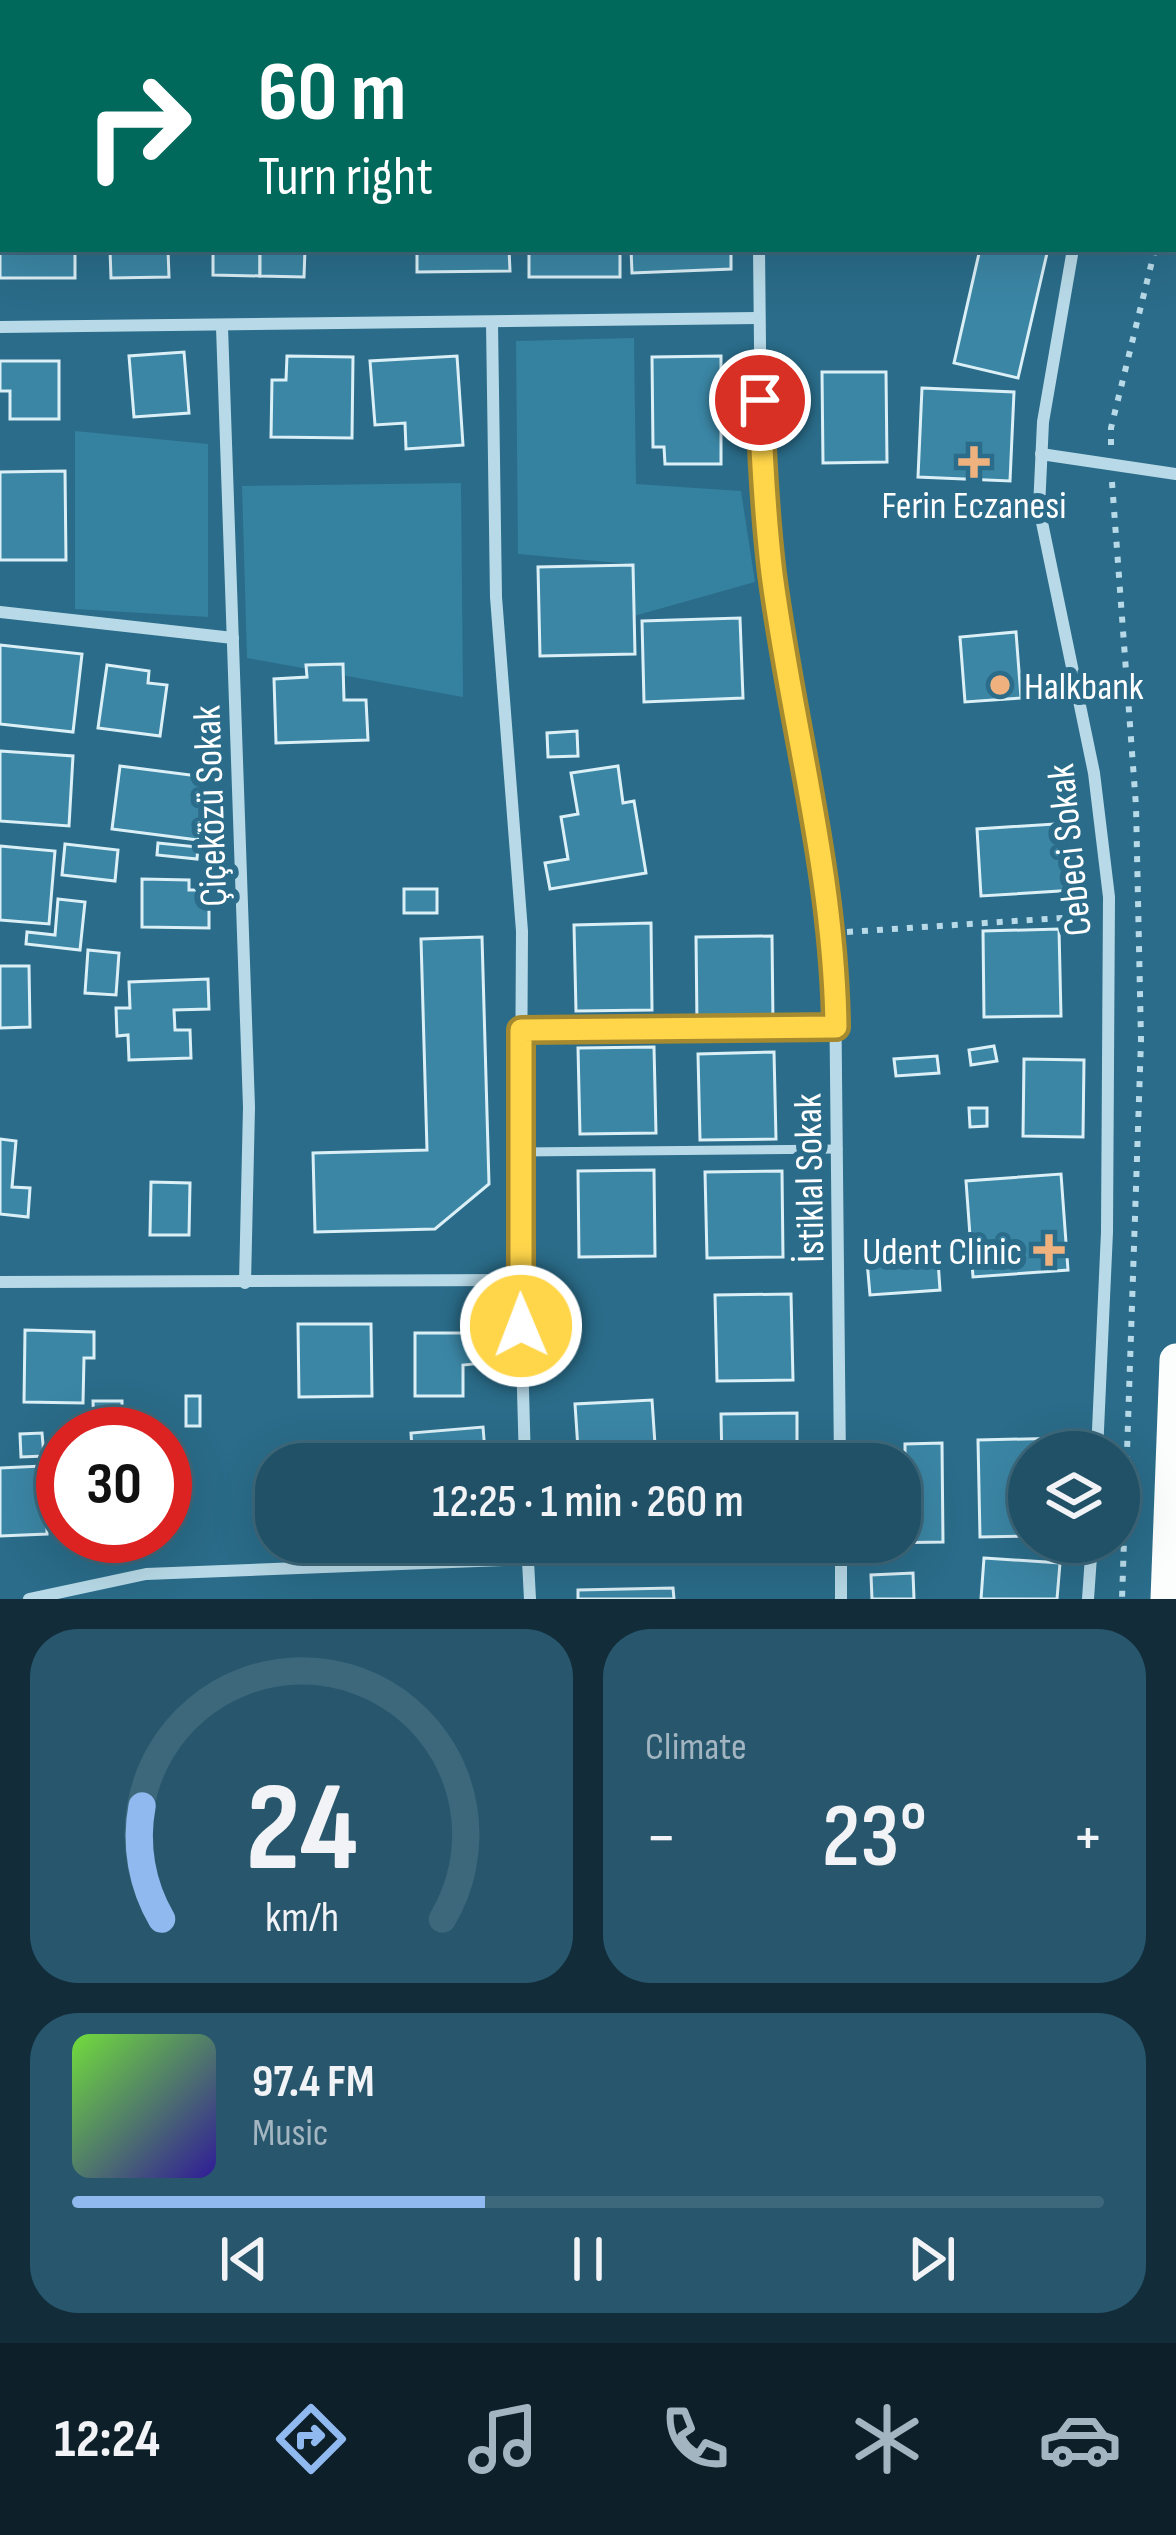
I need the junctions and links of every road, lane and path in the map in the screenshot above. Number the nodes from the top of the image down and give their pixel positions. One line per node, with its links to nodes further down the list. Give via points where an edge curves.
1 (759, 252): 4 (street, İstiklal Sokak)
2 (1072, 252): 8 (street, Cebeci Sokak)
3 (1154, 252): 9 (path, via 1111,428)
4 (758, 318): 5 (street); 14 (street, İstiklal Sokak, via 772,574)
5 (492, 323): 7 (street); 16 (street, via 496,597 522,931)
6 (0, 327): 7 (street)
7 (222, 327): 12 (street, Çiçeközü Sokak)
8 (1040, 454): 9 (street); 13 (street, Cebeci Sokak, via 1039,508 1094,773)
9 (1111, 464): 10 (street)
10 (1176, 474)
11 (0, 612): 12 (street)
12 (233, 638): 21 (street, Çiçeközü Sokak, via 249,1107)
13 (1109, 915): 14 (path); 23 (street, Cebeci Sokak)
14 (832, 933): 15 (street, İstiklal Sokak)
15 (836, 1027): 16 (lane); 17 (street, İstiklal Sokak)
16 (521, 1030): 18 (street)
17 (838, 1149): 18 (lane); 25 (street, İstiklal Sokak)
18 (520, 1152): 19 (street)
19 (520, 1280): 21 (street); 24 (street)
20 (0, 1282): 21 (street)
21 (245, 1283)
22 (1176, 1360): 34 (highway)
23 (1098, 1431)
24 (524, 1443)
25 (840, 1443)
26 (426, 1563): 30 (street, via 146,1574)
27 (528, 1563): 31 (street)
28 (841, 1563): 32 (street)
29 (1091, 1563): 33 (street)
30 (29, 1599)
31 (530, 1599)
32 (842, 1599)
33 (1088, 1599)
34 (1167, 1599)

